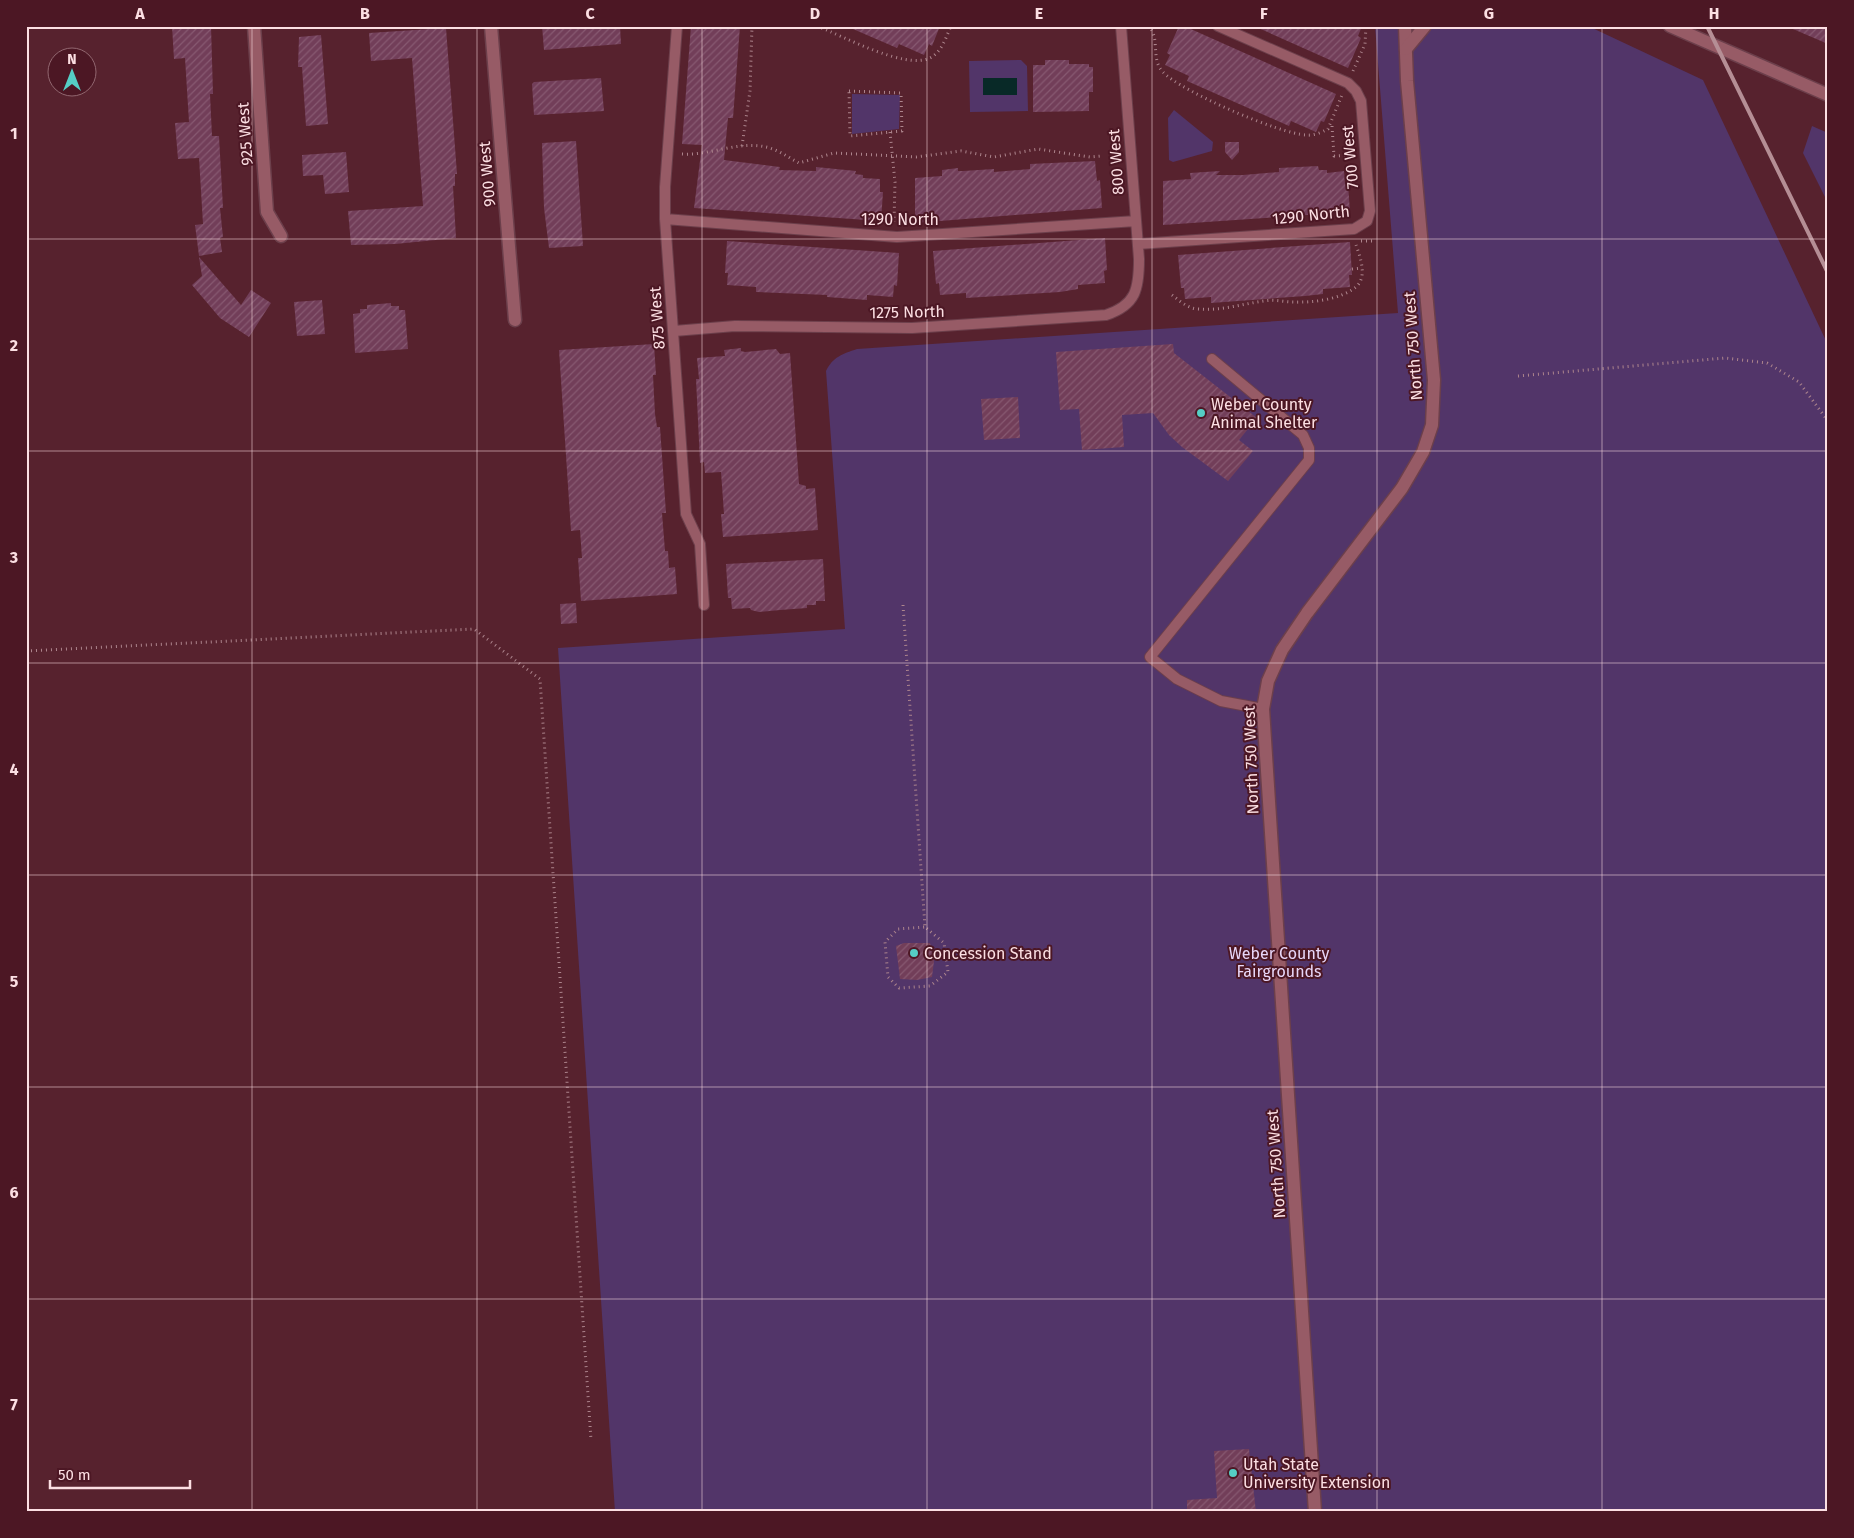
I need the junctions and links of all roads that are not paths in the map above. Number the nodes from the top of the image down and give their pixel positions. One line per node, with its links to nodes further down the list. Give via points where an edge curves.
1 (254, 26): 14 (street, 925 West, via 267,212)
2 (491, 26): 17 (street, 900 West)
3 (676, 26): 11 (lane, 875 West)
4 (1121, 26): 12 (lane, 800 West)
5 (1218, 26): 13 (lane, 700 West, via 1348,83 1356,91 1361,101 1370,202)
6 (1405, 26): 9 (street, North 750 West)
7 (1425, 26): 9 (street)
8 (1670, 26): 10 (street)
9 (1406, 49): 21 (street, North 750 West, via 1434,380 1432,425 1423,452 1402,488 1306,613 1282,650 1268,681)
10 (1828, 95)
11 (665, 219): 12 (lane, 1290 North, via 897,237); 18 (lane, 875 West)
12 (1136, 221): 15 (lane, 800 West)
13 (1367, 221): 15 (lane, 1290 North, via 1354,229)
14 (281, 236)
15 (1138, 244): 16 (lane, 800 West, via 1139,277)
16 (1134, 296): 18 (lane, 1275 North, via 1122,310 1096,316 912,328 735,326)
17 (515, 320)
18 (674, 331): 20 (lane, 875 West, via 686,514 700,544)
19 (1212, 359): 21 (lane, via 1303,434 1309,448 1309,460 1150,657 1177,679 1221,700)
20 (704, 606)
21 (1263, 710): 22 (street, North 750 West)
22 (1315, 1512)

